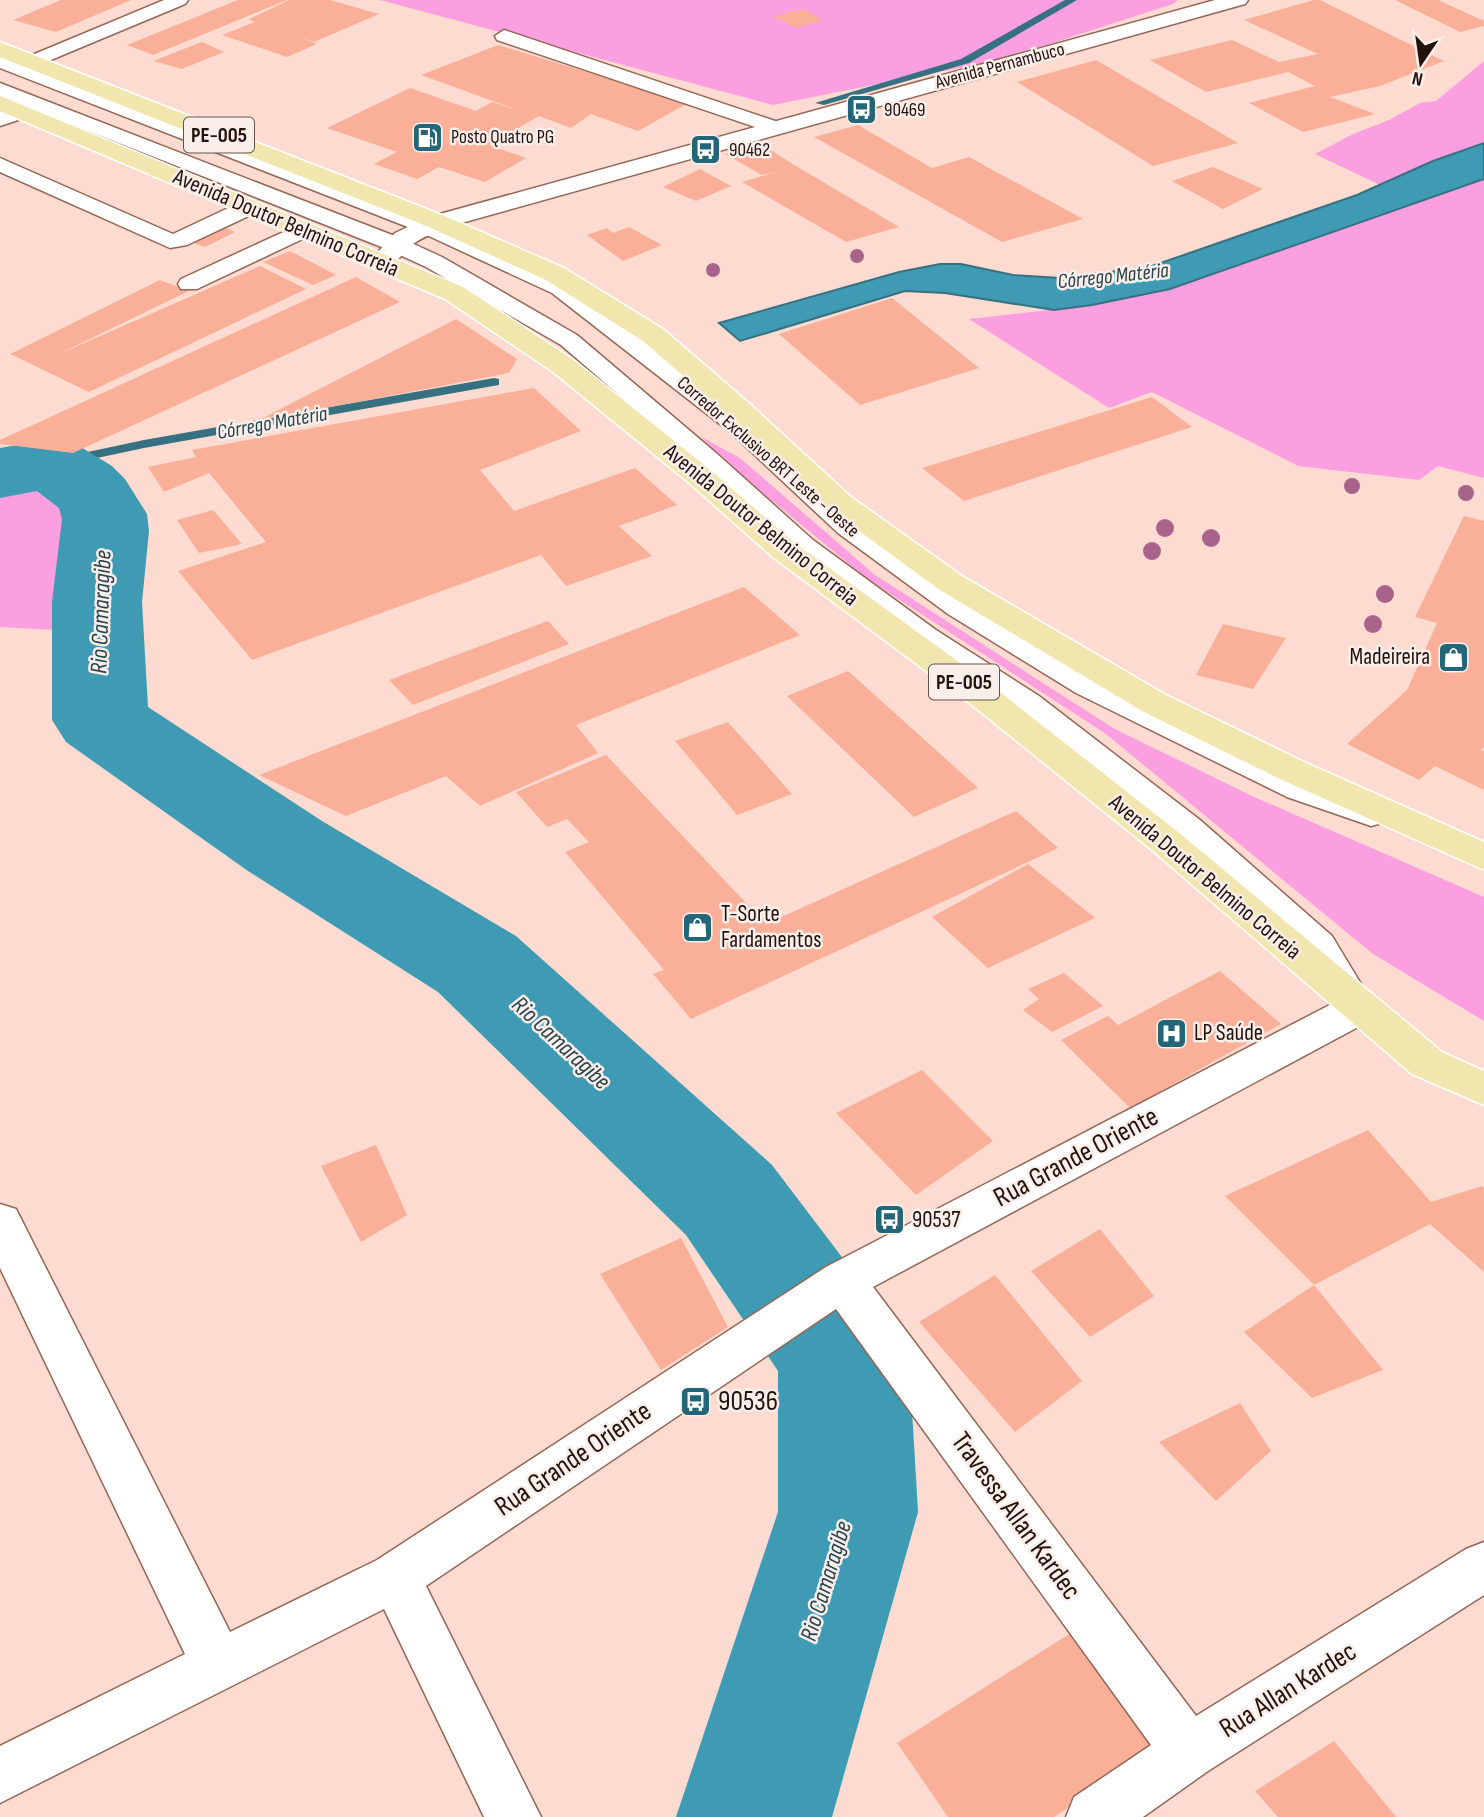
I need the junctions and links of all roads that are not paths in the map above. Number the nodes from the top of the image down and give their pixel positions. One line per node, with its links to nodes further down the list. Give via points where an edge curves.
1 (179, 0): 6 (lane)
2 (1238, 0): 10 (street, Avenida Pernambuco)
3 (504, 36): 10 (lane)
4 (0, 49): 6 (main road, PE-005)
5 (0, 61): 13 (lane)
6 (32, 62): 13 (main road, PE-005)
7 (0, 89): 15 (lane, Corredor Exclusivo BRT Leste - Oeste)
8 (0, 103): 9 (main road, Avenida Doutor Belmino Correia / PE-005)
9 (11, 116): 12 (main road, Avenida Doutor Belmino Correia / PE-005)
10 (777, 128): 13 (street, Avenida Pernambuco)
11 (0, 164): 12 (lane, via 170,241)
12 (249, 207): 14 (main road, Avenida Doutor Belmino Correia / PE-005)
13 (432, 224): 15 (street, Avenida Pernambuco); 17 (main road, PE-005, via 555,274 653,335 841,503 951,583 1054,646 1154,703)
14 (303, 230): 15 (main road, Avenida Doutor Belmino Correia / PE-005); 16 (lane)
15 (389, 254): 18 (lane, Corredor Exclusivo BRT Leste - Oeste, via 434,262 569,340 803,546 1028,703 1189,828 1320,945)
16 (189, 284)
17 (1484, 857)
18 (1359, 1008): 19 (main road); 23 (street, Rua Grande Oriente)
19 (1427, 1063): 20 (main road); 21 (main road)
20 (1484, 1089)
21 (1484, 1119)
22 (0, 1222): 26 (street)
23 (828, 1290): 25 (street, Rua Grande Oriente); 27 (street, Travessa Allan Kardec)
24 (1484, 1566): 27 (street, Rua Allan Kardec)
25 (395, 1577): 26 (street, Rua Grande Oriente); 29 (street)
26 (218, 1665): 28 (street, Rua Grande Oriente)
27 (1189, 1752): 30 (street, Rua Allan Kardec)
28 (0, 1774)
29 (513, 1817)
30 (1094, 1817)

